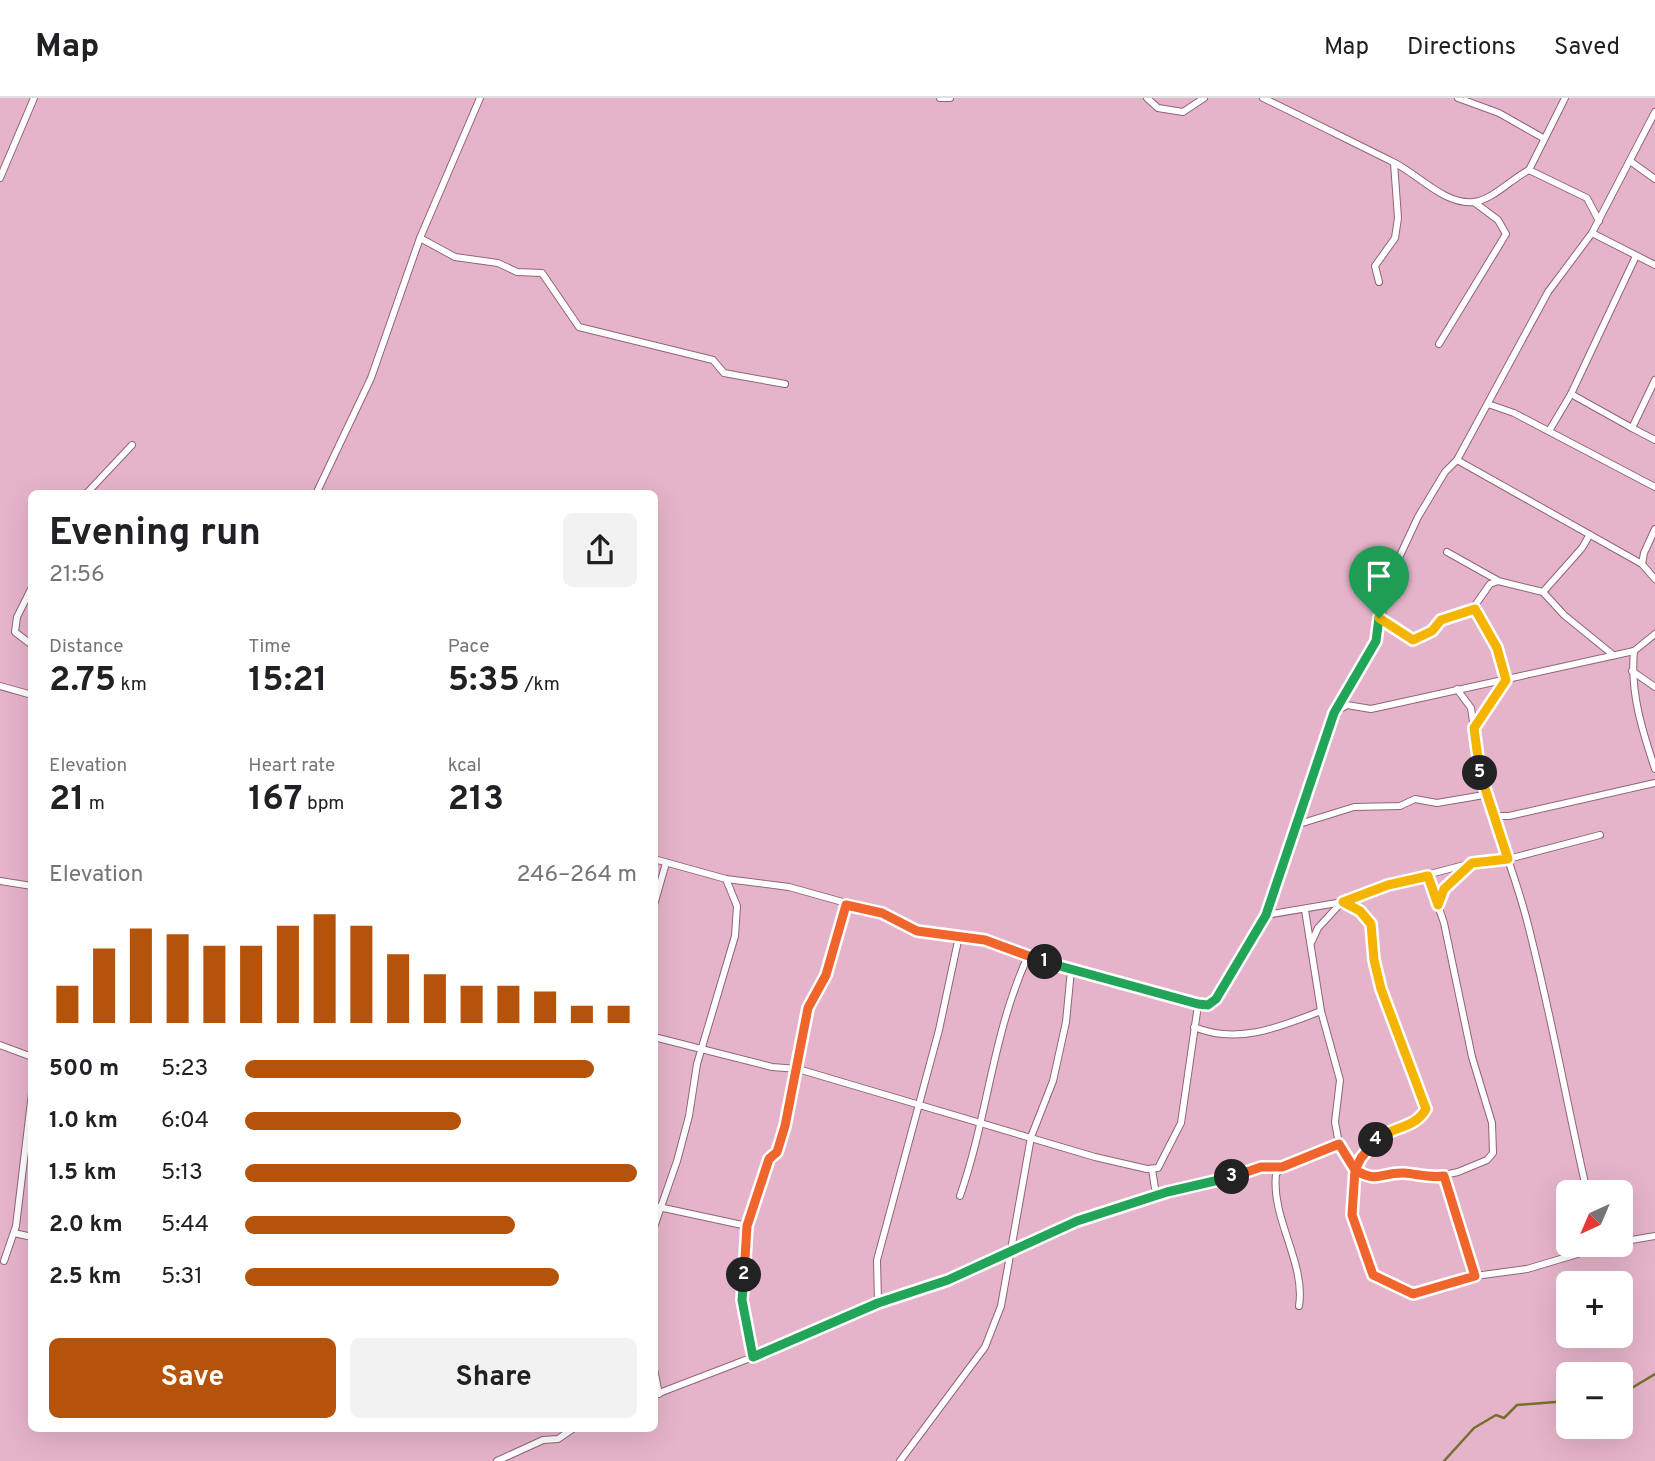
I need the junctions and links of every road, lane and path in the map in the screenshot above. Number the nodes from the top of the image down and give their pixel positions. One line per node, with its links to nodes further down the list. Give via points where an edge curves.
1 (33, 98): 15 (street)
2 (480, 98): 20 (street)
3 (940, 98): 4 (street)
4 (950, 98)
5 (1147, 98): 6 (street, via 1158,108 1183,112)
6 (1205, 98)
7 (1263, 98): 13 (street)
8 (1458, 98): 11 (street, via 1499,113)
9 (1565, 98): 11 (street)
10 (1655, 112): 12 (street)
11 (1543, 138): 14 (street)
12 (1630, 161): 16 (street); 18 (street)
13 (1394, 163): 17 (street, via 1455,200); 23 (street, via 1398,218 1395,238 1375,267)
14 (1529, 170): 17 (street); 18 (street, via 1587,198)
15 (0, 178)
16 (1655, 179)
17 (1474, 202): 24 (street, via 1498,220 1506,234)
18 (1599, 221): 19 (street)
19 (1592, 233): 21 (street); 28 (street, via 1548,292)
20 (421, 238): 26 (street, via 456,257 498,263 517,272 542,273 579,327 713,360 724,373); 36 (street, via 387,339)
21 (1636, 256): 22 (street); 27 (street)
22 (1655, 265)
23 (1379, 282)
24 (1439, 344)
25 (1655, 380): 29 (street)
26 (785, 384)
27 (1571, 394): 29 (street); 30 (street)
28 (1488, 404): 30 (street); 33 (street)
29 (1632, 428): 31 (street)
30 (1549, 431): 34 (street)
31 (1655, 440)
32 (132, 445): 35 (street)
33 (1457, 460): 38 (street); 46 (street, via 1418,517 1390,578)
34 (1655, 487)
35 (90, 490)
36 (318, 490)
37 (1655, 529): 40 (street)
38 (1589, 536): 40 (street); 43 (street)
39 (1447, 552): 42 (street)
40 (1642, 564): 41 (street)
41 (1655, 579)
42 (1499, 581): 43 (street); 45 (street, via 1490,584)
43 (1543, 592): 50 (street)
44 (28, 595): 48 (street, via 15,632)
45 (1475, 609): 46 (street, via 1441,620 1432,631 1413,640); 52 (street, via 1497,648)
46 (1379, 618): 57 (street, via 1376,641)
47 (1655, 634): 49 (street)
48 (28, 642)
49 (1634, 651): 50 (street); 51 (street)
50 (1612, 654): 52 (street)
51 (1632, 671): 54 (street); 59 (street, via 1643,735)
52 (1506, 680): 55 (street); 58 (street)
53 (0, 687): 56 (street)
54 (1655, 687)
55 (1457, 689): 57 (street, via 1371,709 1347,705); 58 (street, via 1471,708)
56 (28, 694)
57 (1334, 713): 63 (street)
58 (1474, 728): 61 (street)
59 (1655, 769)
60 (1655, 783): 62 (street)
61 (1484, 795): 62 (street); 63 (street, via 1437,803 1415,799 1400,806 1354,807)
62 (1492, 816): 65 (street)
63 (1296, 825): 78 (street)
64 (1600, 835): 65 (street)
65 (1508, 859): 68 (street); 100 (street, via 1570,1102)
66 (658, 860): 67 (street)
67 (666, 863): 70 (street); 73 (street)
68 (1472, 863): 69 (street); 76 (street, via 1444,889)
69 (1428, 876): 74 (street); 76 (street)
70 (726, 879): 75 (street, via 789,887); 88 (street, via 737,906 735,936)
71 (0, 881): 72 (street)
72 (28, 885)
73 (658, 891)
74 (1343, 902): 77 (street); 80 (street, via 1324,920); 98 (street, via 1371,924 1381,989 1426,1109 1412,1125 1388,1130)
75 (846, 905): 79 (street, via 882,913 917,931); 90 (street, via 826,975 808,1008)
76 (1438, 905): 99 (street, via 1472,1057 1492,1123 1493,1150 1488,1160)
77 (1305, 910): 78 (street); 80 (street)
78 (1266, 915): 83 (street, via 1216,999 1208,1005)
79 (959, 936): 81 (street); 91 (street)
80 (1312, 941): 84 (street)
81 (1028, 956): 82 (street); 92 (street, via 998,1035)
82 (1071, 970): 83 (street); 94 (street, via 1053,1081)
83 (1198, 1004): 85 (street)
84 (1321, 1012): 85 (street, via 1242,1036); 95 (street, via 1340,1080 1335,1122)
85 (1194, 1027): 97 (street, via 1181,1123 1158,1168)
86 (658, 1038): 88 (street)
87 (0, 1045): 89 (street)
88 (701, 1049): 90 (street); 103 (street, via 689,1116)
89 (28, 1056)
90 (798, 1069): 91 (street); 104 (street, via 777,1152 769,1159)
91 (919, 1104): 92 (street); 113 (street, via 877,1260)
92 (978, 1122): 94 (street); 102 (street)
93 (28, 1124): 105 (street)
94 (1031, 1137): 97 (street); 109 (street)
95 (1339, 1144): 96 (street); 98 (street)
96 (1282, 1167): 101 (street, via 1261,1167); 114 (street, via 1276,1181 1301,1291)
97 (1152, 1169): 101 (street)
98 (1355, 1170): 99 (street, via 1378,1179 1402,1173); 112 (street, via 1352,1215 1373,1275 1413,1294)
99 (1444, 1176): 112 (street)
100 (1584, 1180)
101 (1156, 1195): 109 (street, via 1077,1221)
102 (960, 1196)
103 (658, 1206): 104 (street)
104 (747, 1226): 115 (street, via 742,1300)
105 (14, 1233): 106 (street); 111 (street)
106 (28, 1236)
107 (1655, 1236): 108 (street)
108 (1633, 1240)
109 (1010, 1252): 113 (street, via 948,1280); 119 (street, via 1001,1306 985,1347)
110 (1564, 1257): 112 (street, via 1528,1269)
111 (4, 1261)
112 (1475, 1276)
113 (878, 1303): 115 (street)
114 (1299, 1306)
115 (753, 1357): 116 (street)
116 (658, 1395)
117 (568, 1432): 118 (street)
118 (497, 1461)
119 (900, 1461)

